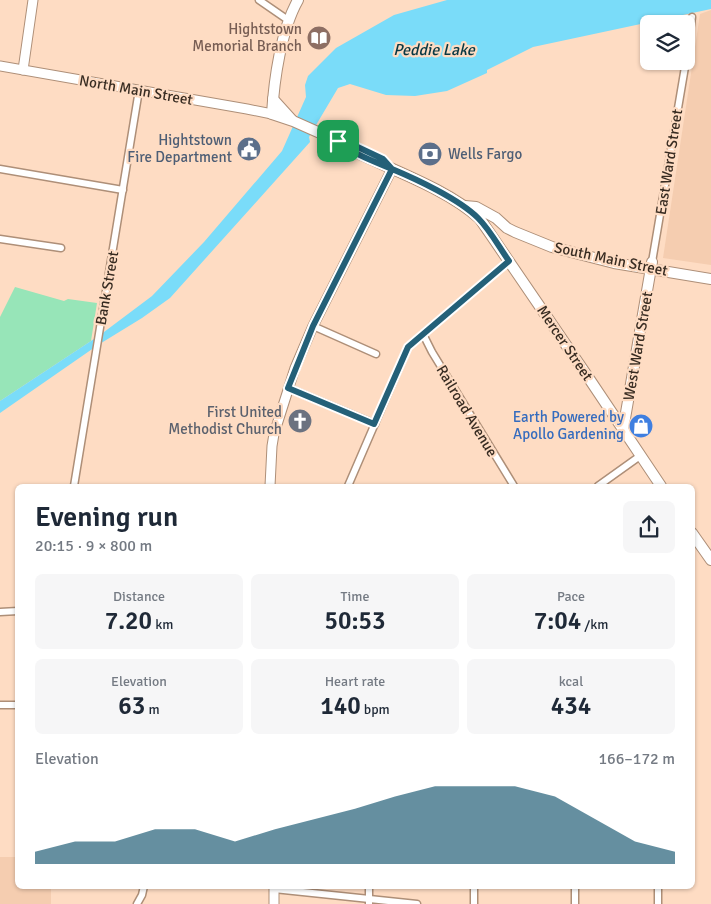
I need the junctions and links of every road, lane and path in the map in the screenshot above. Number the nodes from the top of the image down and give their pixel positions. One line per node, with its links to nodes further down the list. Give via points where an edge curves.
1 (33, 0): 6 (main road)
2 (259, 0): 4 (street)
3 (298, 0): 4 (main road)
4 (288, 20): 9 (main road)
5 (0, 66): 6 (main road, North Main Street)
6 (23, 70): 8 (main road, North Main Street)
7 (684, 70): 19 (street, East Ward Street)
8 (140, 90): 10 (main road, North Main Street); 14 (street, Bank Street)
9 (273, 99): 10 (main road); 11 (main road)
10 (272, 114): 11 (main road)
11 (293, 121): 13 (main road)
12 (0, 169): 14 (street)
13 (392, 169): 15 (main road); 21 (main road)
14 (124, 190): 28 (street, Bank Street)
15 (462, 205): 18 (main road, Mercer Street, via 480,220); 19 (main road, South Main Street, via 476,207 507,228 552,247 614,263)
16 (0, 239): 17 (street)
17 (61, 248)
18 (509, 261): 22 (street); 26 (main road, Mercer Street)
19 (651, 266): 20 (main road, South Main Street); 26 (main road, West Ward Street)
20 (711, 279)
21 (313, 326): 23 (street); 24 (main road)
22 (423, 334): 25 (street, via 408,347); 31 (street, Railroad Avenue)
23 (376, 354)
24 (288, 388): 25 (street); 29 (main road, via 272,446)
25 (374, 424): 30 (street)
26 (623, 430): 27 (main road, Mercer Street)
27 (640, 456): 32 (street); 33 (main road, Mercer Street)
28 (74, 484)
29 (270, 484)
30 (349, 484)
31 (513, 484)
32 (601, 484)
33 (660, 484)
34 (695, 537): 35 (main road)
35 (711, 560)
36 (15, 611): 37 (street)
37 (0, 612)
38 (0, 705): 39 (street)
39 (15, 705)
40 (143, 889): 47 (street)
41 (274, 889): 48 (main road)
42 (288, 889): 46 (street)
43 (474, 889): 50 (street)
44 (575, 889): 51 (street)
45 (658, 889): 52 (street)
46 (369, 901): 49 (street)
47 (137, 904)
48 (274, 904)
49 (417, 904)
50 (474, 904)
51 (575, 904)
52 (658, 904)

